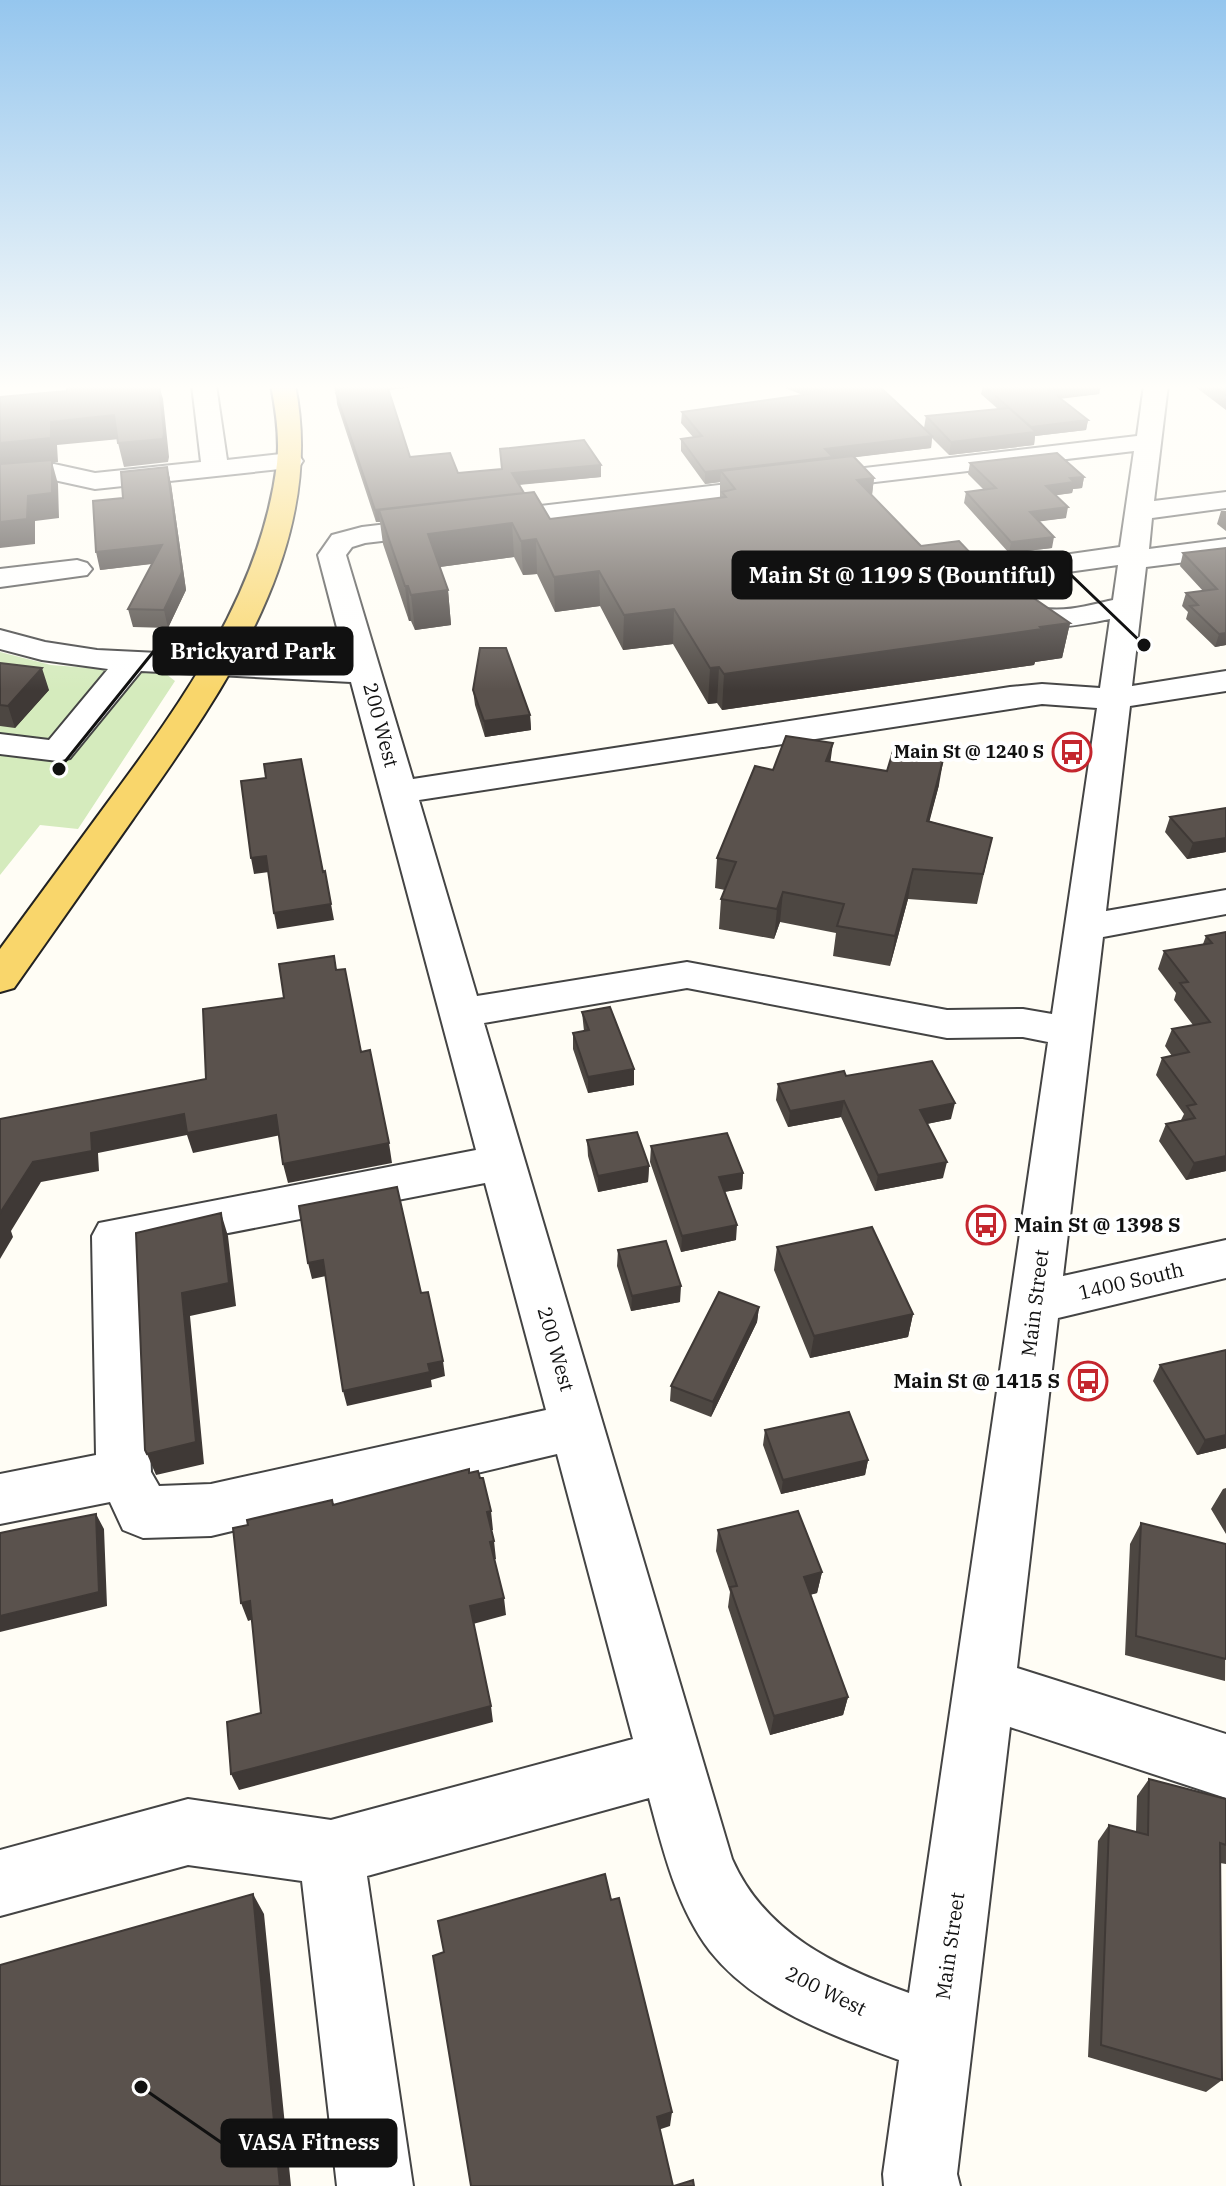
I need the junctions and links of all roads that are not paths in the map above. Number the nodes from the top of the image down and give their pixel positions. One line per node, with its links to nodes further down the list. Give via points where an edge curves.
1 (287, 487): 14 (main road, via 264,572)
2 (817, 487): 5 (street)
3 (1142, 487): 7 (street, Main Street)
4 (1226, 500): 7 (street)
5 (699, 503): 6 (street, via 761,504); 15 (street, 200 West, via 696,516 577,530 567,527 559,511 342,541 333,550 333,560)
6 (764, 509)
7 (1135, 542): 8 (street); 11 (street, Main Street); 11 (street, via 988,576 1020,613 1038,618)
8 (1226, 548)
9 (77, 569): 10 (street)
10 (0, 578)
11 (1126, 607): 17 (street, Main Street)
12 (0, 639): 13 (street, via 42,651)
13 (132, 661): 14 (street); 18 (street, via 58,751)
14 (216, 665): 15 (street); 22 (main road, via 169,743)
15 (366, 673): 19 (street, 200 West)
16 (1226, 681): 17 (street)
17 (1114, 699): 19 (street, via 1010,697); 21 (street, Main Street)
18 (0, 744)
19 (399, 792): 23 (street, 200 West)
20 (1226, 902): 21 (street)
21 (1084, 928): 24 (street, Main Street)
22 (0, 978)
23 (460, 1013): 24 (street, via 687,975 947,1024 1023,1023); 25 (street, 200 West)
24 (1070, 1032): 27 (street, Main Street)
25 (503, 1162): 28 (street, 200 West); 29 (street, via 116,1236)
26 (1226, 1259): 27 (street, 1400 South)
27 (1035, 1303): 31 (street, Main Street)
28 (578, 1426): 29 (street, via 211,1510 143,1512); 32 (street, 200 West)
29 (124, 1474): 30 (street)
30 (0, 1499)
31 (984, 1688): 33 (street); 36 (street, Main Street)
32 (672, 1760): 34 (street); 36 (street, 200 West, via 698,1858 716,1899 758,1953 795,1981)
33 (1226, 1766)
34 (331, 1853): 35 (street, via 188,1832); 38 (street)
35 (0, 1883)
36 (938, 2039): 37 (street, Main Street)
37 (917, 2182)
38 (375, 2186)

